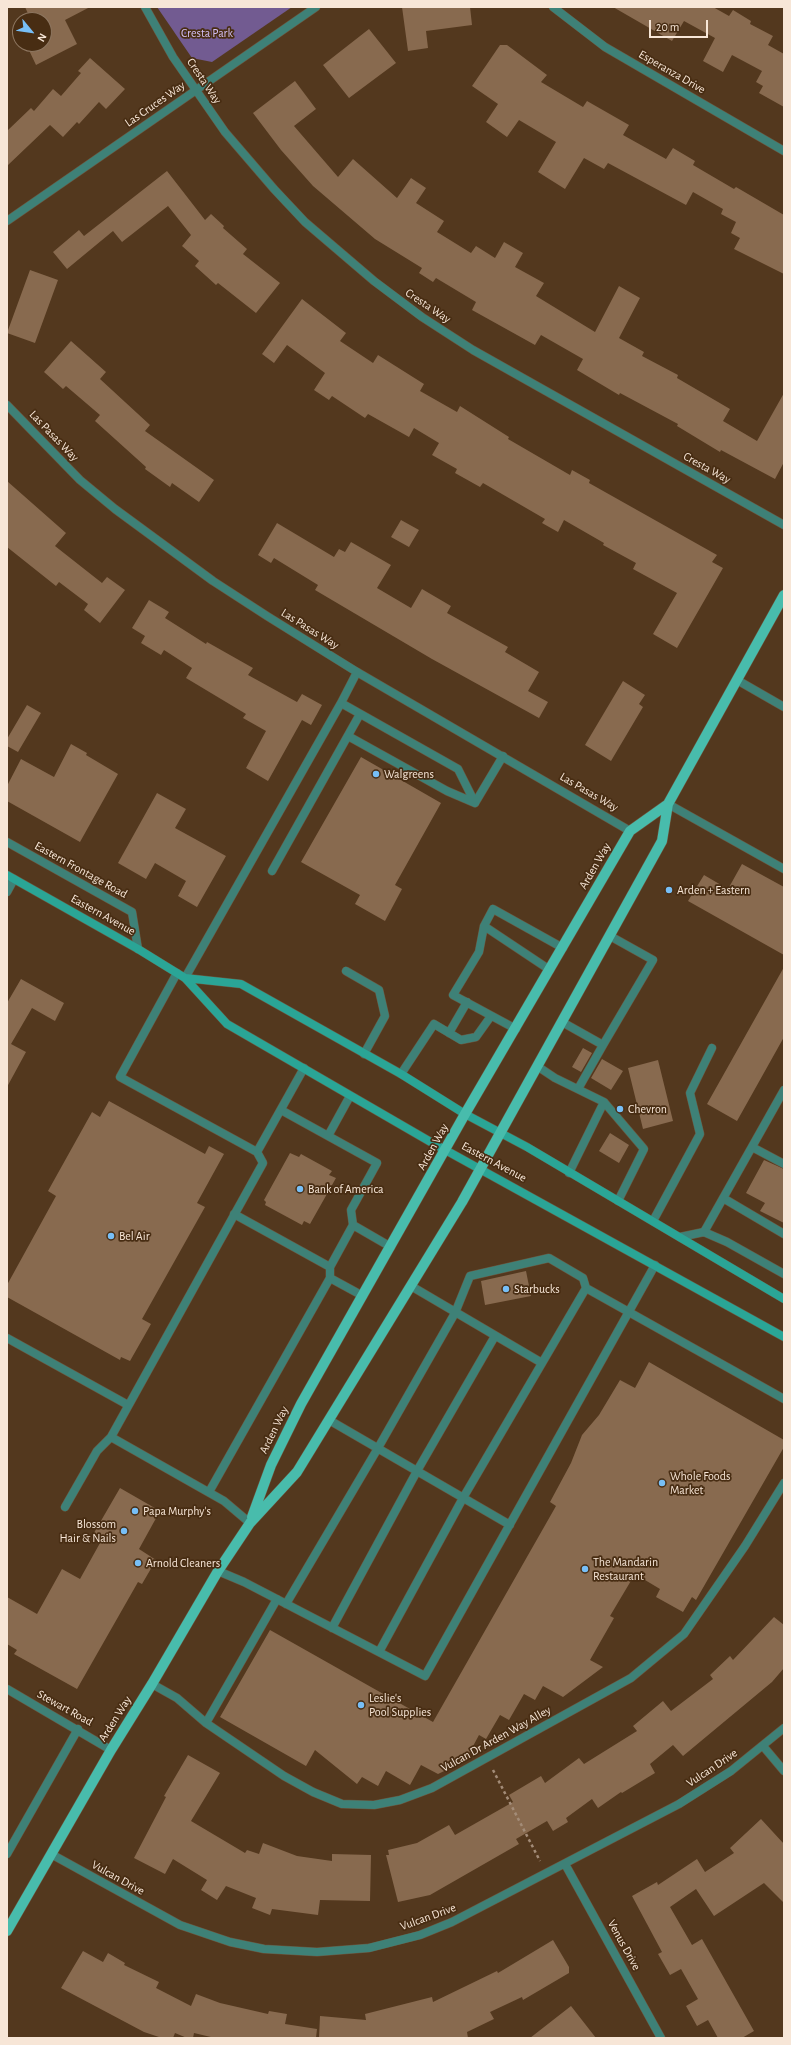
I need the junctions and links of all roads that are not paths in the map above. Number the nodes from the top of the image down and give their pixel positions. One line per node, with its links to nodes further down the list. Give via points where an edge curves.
1 (145, 7): 4 (street, Cresta Way)
2 (316, 7): 4 (street, Las Cruces Way)
3 (553, 7): 5 (street, Esperanza Drive, via 605,47)
4 (195, 91): 6 (street, Las Cruces Way); 8 (street, Cresta Way, via 225,132 311,227 380,286 422,317 473,350)
5 (784, 151)
6 (7, 221)
7 (7, 405): 10 (street, Las Pasas Way, via 80,480 115,509 219,585)
8 (784, 525)
9 (784, 595): 11 (main road, Arden Way)
10 (357, 672): 12 (street); 16 (street, Las Pasas Way)
11 (737, 680): 13 (street); 18 (main road, Arden Way)
12 (341, 703): 14 (street); 32 (street)
13 (784, 707)
14 (360, 714): 15 (street); 17 (street, via 458,769)
15 (348, 736): 17 (street, via 447,791); 22 (street)
16 (503, 756): 17 (street); 19 (street, Las Pasas Way)
17 (475, 803)
18 (668, 804): 19 (main road, Arden Way); 21 (street); 26 (main road, Arden Way, via 662,841)
19 (630, 830): 27 (main road, Arden Way)
20 (7, 842): 28 (street, Eastern Frontage Road, via 132,912)
21 (784, 869)
22 (272, 871)
23 (11, 877): 24 (street); 28 (main road, Eastern Avenue)
24 (7, 892)
25 (484, 926): 27 (street, via 493,909); 29 (street); 33 (street, via 480,952 454,995)
26 (610, 936): 35 (main road, Arden Way); 38 (street, via 653,960)
27 (563, 948): 29 (main road, Arden Way)
28 (138, 949): 31 (main road, Eastern Avenue)
29 (550, 970): 36 (main road, Arden Way)
30 (346, 971): 40 (street, via 379,990 385,1016)
31 (177, 973): 32 (main road, Eastern Avenue); 54 (street, via 120,1077)
32 (186, 978): 40 (main road, Eastern Avenue, via 241,984); 42 (main road, Eastern Avenue, via 227,1024)
33 (467, 1002): 34 (street); 37 (street)
34 (491, 1016): 36 (street); 37 (street, via 476,1037 461,1040)
35 (562, 1022): 38 (street); 41 (main road, Arden Way)
36 (516, 1030): 49 (main road, Arden Way)
37 (449, 1033): 43 (street, via 434,1024)
38 (603, 1045): 44 (street)
39 (712, 1048): 61 (street, via 690,1093 700,1134)
40 (364, 1054): 43 (main road, Eastern Avenue)
41 (538, 1066): 44 (street); 50 (main road, Arden Way)
42 (304, 1068): 46 (main road, Eastern Avenue); 48 (street)
43 (401, 1074): 49 (main road, Eastern Avenue)
44 (578, 1089): 47 (street)
45 (784, 1090): 52 (street)
46 (350, 1096): 51 (street); 53 (main road, Eastern Avenue)
47 (604, 1102): 57 (street); 59 (street, via 644,1149)
48 (280, 1110): 51 (street); 54 (street)
49 (465, 1114): 50 (main road, Eastern Avenue); 53 (main road, Arden Way)
50 (501, 1133): 56 (main road, Arden Way); 57 (main road, Eastern Avenue)
51 (328, 1136): 62 (street, via 377,1163 351,1210)
52 (752, 1147): 55 (street); 58 (street)
53 (446, 1150): 56 (main road, Eastern Avenue); 66 (main road, Arden Way)
54 (257, 1152): 60 (street, via 263,1163)
55 (784, 1164)
56 (480, 1168): 67 (main road, Eastern Avenue); 71 (main road, Arden Way)
57 (569, 1173): 59 (main road, Eastern Avenue)
58 (723, 1198): 63 (street); 64 (street)
59 (618, 1201): 61 (main road, Eastern Avenue)
60 (234, 1214): 68 (street); 82 (street)
61 (653, 1221): 65 (main road, Eastern Avenue)
62 (353, 1225): 66 (street); 68 (street)
63 (704, 1232): 65 (street); 69 (street)
64 (784, 1234)
65 (680, 1237): 74 (main road, Eastern Avenue)
66 (391, 1247): 73 (main road, Arden Way)
67 (655, 1265): 76 (street); 78 (main road, Eastern Avenue)
68 (330, 1267): 70 (street)
69 (784, 1274)
70 (330, 1278): 73 (street); 88 (street)
71 (411, 1286): 75 (street); 83 (main road, Arden Way)
72 (586, 1288): 75 (street, via 583,1278 549,1258 470,1276); 76 (street); 80 (street)
73 (363, 1296): 91 (main road, Arden Way, via 301,1404 272,1465)
74 (784, 1299)
75 (455, 1312): 77 (street); 85 (street)
76 (629, 1313): 81 (street); 92 (street)
77 (495, 1336): 80 (street); 86 (street)
78 (784, 1337)
79 (7, 1338): 82 (street)
80 (542, 1363): 89 (street)
81 (784, 1399)
82 (128, 1405): 84 (street)
83 (329, 1420): 85 (street); 91 (main road, Arden Way, via 297,1472)
84 (111, 1437): 88 (street); 90 (street, via 96,1450)
85 (378, 1448): 86 (street); 95 (street)
86 (417, 1471): 89 (street); 96 (street)
87 (784, 1483): 100 (street, Vulcan Dr Arden Way Alley, via 745,1546 684,1634 631,1678 432,1788 400,1800 374,1805 342,1804 284,1776)
88 (209, 1492): 91 (street)
89 (463, 1498): 92 (street); 97 (street)
90 (65, 1507)
91 (250, 1523): 93 (main road, Arden Way)
92 (510, 1525): 97 (street, via 425,1676)
93 (218, 1571): 94 (street); 98 (main road, Arden Way)
94 (277, 1599): 95 (street); 100 (street)
95 (286, 1604): 96 (street)
96 (332, 1628): 97 (street)
97 (379, 1652)
98 (152, 1684): 100 (street, Vulcan Dr Arden Way Alley, via 177,1698); 104 (main road, Arden Way)
99 (7, 1689): 102 (street, Stewart Road)
100 (206, 1723)
101 (784, 1728): 103 (street, Vulcan Drive)
102 (78, 1729): 104 (street, Stewart Road); 106 (street)
103 (763, 1746): 105 (street); 108 (street, Vulcan Drive, via 731,1772 679,1804)
104 (111, 1750): 107 (main road, Arden Way)
105 (784, 1770)
106 (7, 1854)
107 (51, 1854): 108 (street, Vulcan Drive, via 180,1925 230,1942 264,1949 317,1952 369,1948 420,1935 452,1922); 109 (main road, Arden Way)
108 (565, 1864): 110 (street, Venus Drive)
109 (7, 1931)
110 (661, 2038)

